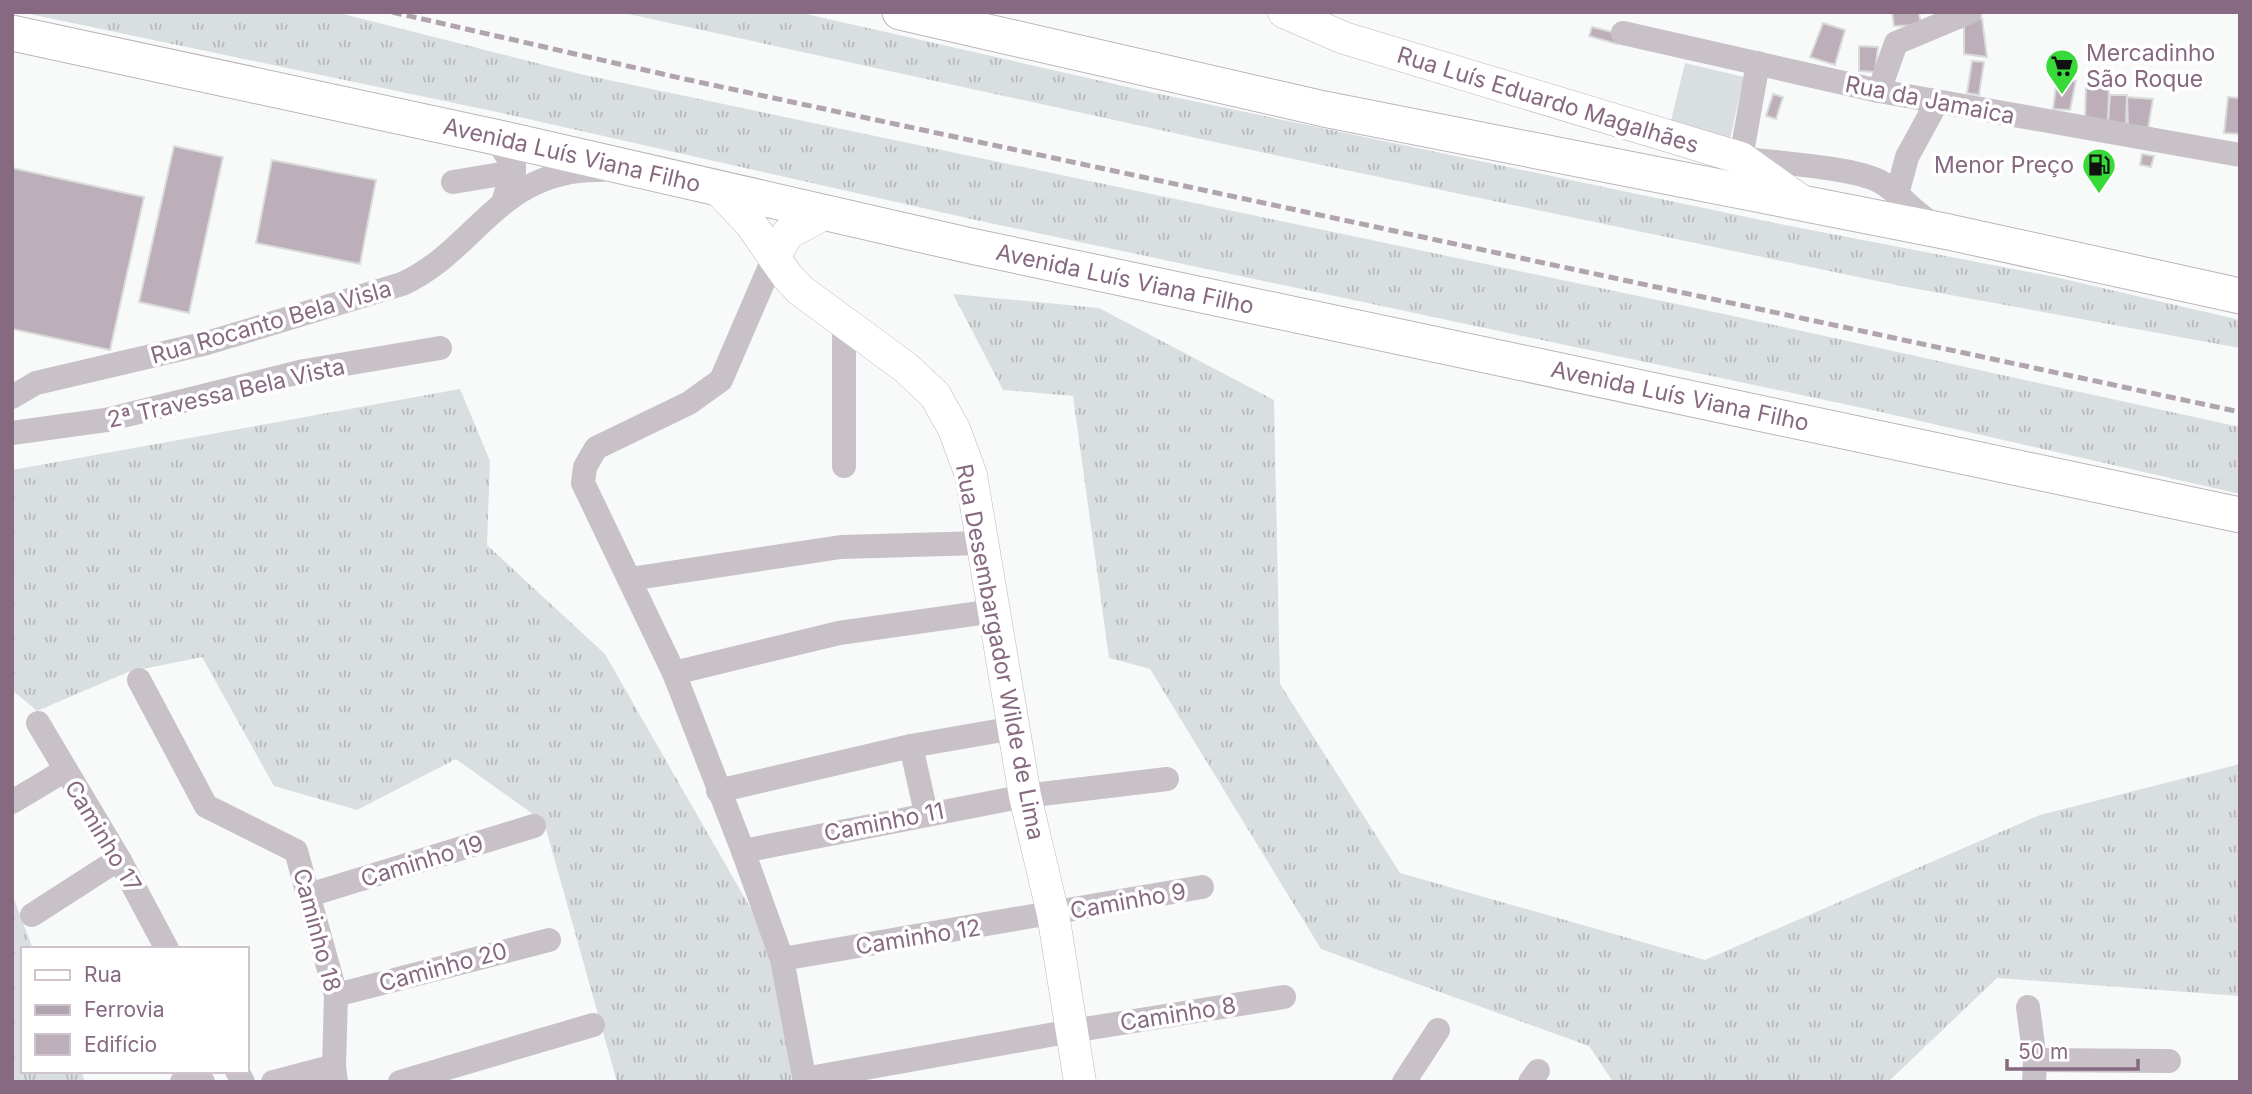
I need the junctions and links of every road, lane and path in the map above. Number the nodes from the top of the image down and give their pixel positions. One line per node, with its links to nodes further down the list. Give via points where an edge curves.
1 (900, 12): 18 (highway, via 1324,108)
2 (1284, 12): 11 (main road, Rua Luís Eduardo Magalhães, via 1344,38)
3 (1970, 12): 7 (street, via 1896,43)
4 (12, 33): 9 (highway, Avenida Luís Viana Filho)
5 (1623, 33): 6 (street, Rua da Jamaica)
6 (1758, 63): 7 (street, Rua da Jamaica); 11 (street)
7 (1879, 91): 8 (street, Rua da Jamaica)
8 (1937, 102): 10 (street, Rua da Jamaica); 16 (street, via 1907,157)
9 (495, 137): 12 (highway, Avenida Luís Viana Filho); 13 (street, via 513,162)
10 (2239, 152)
11 (1741, 158): 16 (street, via 1868,176); 18 (main road, Rua Luís Eduardo Magalhães)
12 (643, 170): 15 (highway, Avenida Luís Viana Filho); 17 (street, Rua Rocanto Bela Visla, via 567,172)
13 (514, 172): 14 (street); 17 (street, Rua Rocanto Bela Visla)
14 (453, 182)
15 (716, 187): 19 (highway, Avenida Luís Viana Filho); 21 (main road, Rua Desembargador Wilde de Lima)
16 (1896, 194): 20 (street, via 1912,211)
17 (504, 199): 25 (street, Rua Rocanto Bela Visla, via 427,270 402,284 207,343 36,383)
18 (1804, 204): 20 (highway)
19 (826, 213): 21 (main road, via 788,233); 28 (highway, Avenida Luís Viana Filho)
20 (1949, 232): 22 (highway)
21 (774, 257): 23 (main road, Rua Desembargador Wilde de Lima, via 800,290); 30 (street, via 721,380 708,393 590,455 583,483)
22 (2240, 296)
23 (844, 325): 27 (street); 29 (main road, Rua Desembargador Wilde de Lima, via 905,367 935,396 954,429 971,475)
24 (440, 348): 26 (street, 2ª Travessa Bela Vista, via 304,371 106,420)
25 (12, 397)
26 (12, 433)
27 (844, 466)
28 (2240, 515)
29 (982, 543): 30 (street, via 841,547); 31 (main road, Rua Desembargador Wilde de Lima)
30 (630, 579): 32 (street)
31 (994, 611): 32 (street, via 839,633); 35 (main road, Rua Desembargador Wilde de Lima)
32 (674, 673): 39 (street)
33 (139, 680): 47 (street, Caminho 18, via 206,806 296,850)
34 (38, 723): 37 (street, Caminho 17)
35 (1014, 728): 36 (street); 40 (main road, Rua Desembargador Wilde de Lima)
36 (911, 746): 39 (street); 42 (street)
37 (64, 771): 41 (street); 45 (street, Caminho 17)
38 (1167, 779): 40 (street, Caminho 11)
39 (718, 791): 44 (street)
40 (1025, 796): 42 (street, Caminho 11); 48 (main road, Rua Desembargador Wilde de Lima)
41 (12, 802)
42 (926, 813): 44 (street, Caminho 11)
43 (534, 826): 47 (street, Caminho 19)
44 (743, 851): 52 (street)
45 (119, 859): 49 (street); 51 (street, Caminho 17)
46 (1202, 887): 48 (street, Caminho 9)
47 (309, 895): 53 (street, Caminho 18)
48 (1053, 914): 52 (street, Caminho 12); 58 (main road, Rua Desembargador Wilde de Lima)
49 (32, 915)
50 (549, 940): 53 (street, Caminho 20)
51 (166, 947)
52 (782, 959): 62 (street)
53 (336, 995): 60 (street, Caminho 18)
54 (1284, 997): 58 (street, Caminho 8)
55 (2028, 1007): 61 (street)
56 (593, 1025): 66 (street)
57 (1438, 1030): 68 (street)
58 (1072, 1031): 62 (street, Caminho 8); 67 (main road, Rua Desembargador Wilde de Lima)
59 (2169, 1062): 61 (street)
60 (335, 1064): 65 (street)
61 (2035, 1071)
62 (804, 1081)
63 (182, 1082): 64 (street)
64 (203, 1082)
65 (273, 1082)
66 (400, 1082)
67 (1080, 1082)
68 (1405, 1082)

